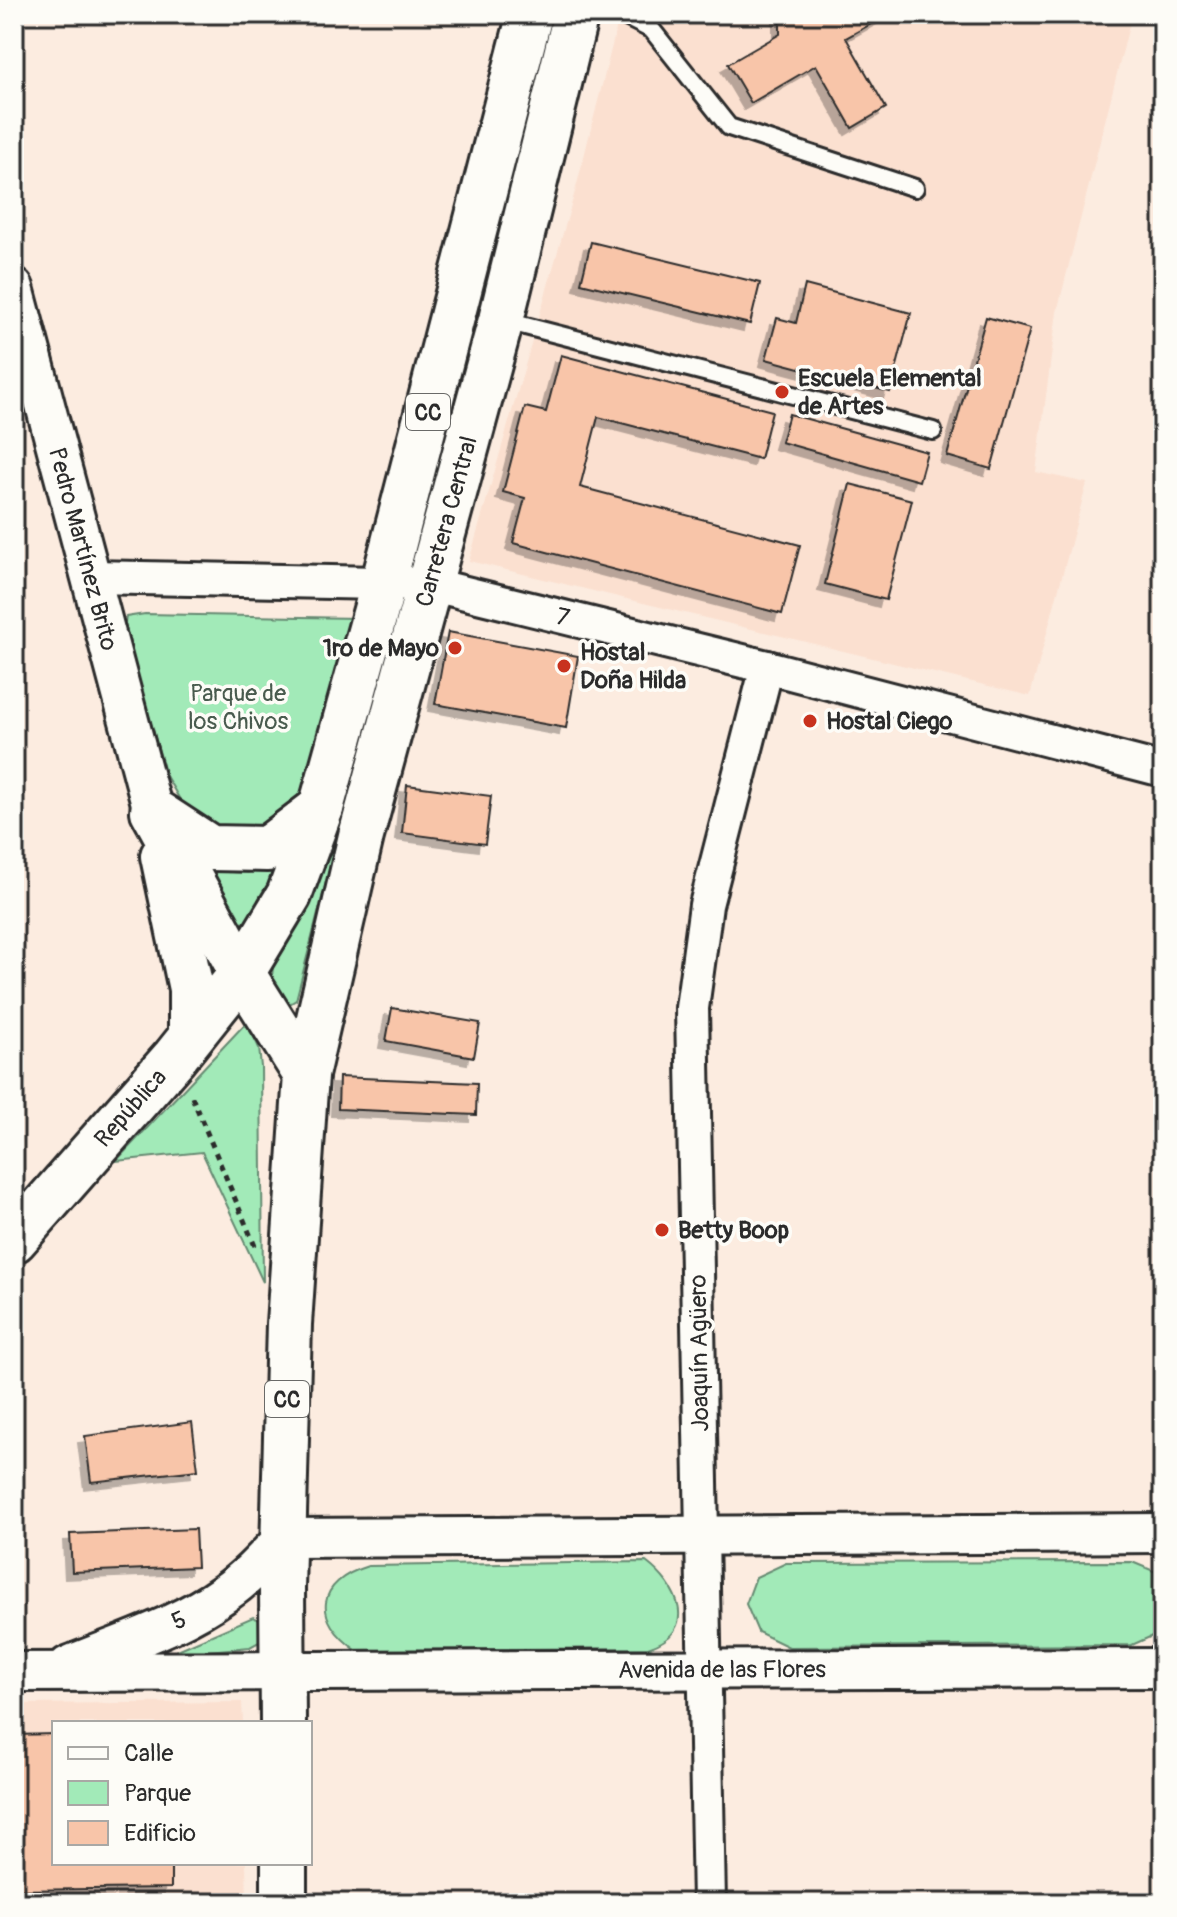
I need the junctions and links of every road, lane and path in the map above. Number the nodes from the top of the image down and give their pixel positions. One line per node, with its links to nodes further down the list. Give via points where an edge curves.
1 (530, 14): 10 (main road, Carretera Central / CC)
2 (576, 14): 6 (main road, Carretera Central / CC)
3 (620, 14): 4 (lane, via 652,30 729,127)
4 (915, 188)
5 (14, 288): 8 (street, Pedro Martínez Brito)
6 (501, 320): 7 (lane); 9 (main road, Carretera Central / CC)
7 (933, 431)
8 (91, 577): 10 (street, 7); 14 (street, Pedro Martínez Brito)
9 (429, 584): 10 (street, 7); 11 (street, 7); 17 (main road, Carretera Central / CC, via 361,836)
10 (383, 585): 13 (main road, Carretera Central / CC)
11 (767, 667): 12 (street, 7); 21 (street, Joaquín Agüero, via 706,905 692,1008)
12 (1163, 770)
13 (321, 808): 14 (main road, via 267,849 210,848); 15 (main road, Carretera Central / CC, via 289,895)
14 (153, 811): 15 (main road); 16 (main road, via 191,989)
15 (242, 973): 16 (main road, República / CC); 17 (main road)
16 (183, 1045): 18 (main road, República / CC); 19 (path)
17 (306, 1075): 22 (main road, CC, via 289,1324)
18 (14, 1240)
19 (259, 1254)
20 (1163, 1533): 21 (street)
21 (703, 1534): 22 (street); 24 (street, Joaquín Agüero)
22 (284, 1538): 26 (street, 5, via 223,1595); 27 (main road, CC)
23 (1163, 1668): 24 (street, Avenida de las Flores)
24 (705, 1671): 27 (street, Avenida de las Flores); 31 (street, Joaquín Agüero)
25 (14, 1672): 26 (street, 5)
26 (55, 1672): 27 (street, 5)
27 (283, 1672): 28 (main road, CC)
28 (283, 1721)
29 (284, 1865): 30 (main road)
30 (284, 1903)
31 (709, 1903)

